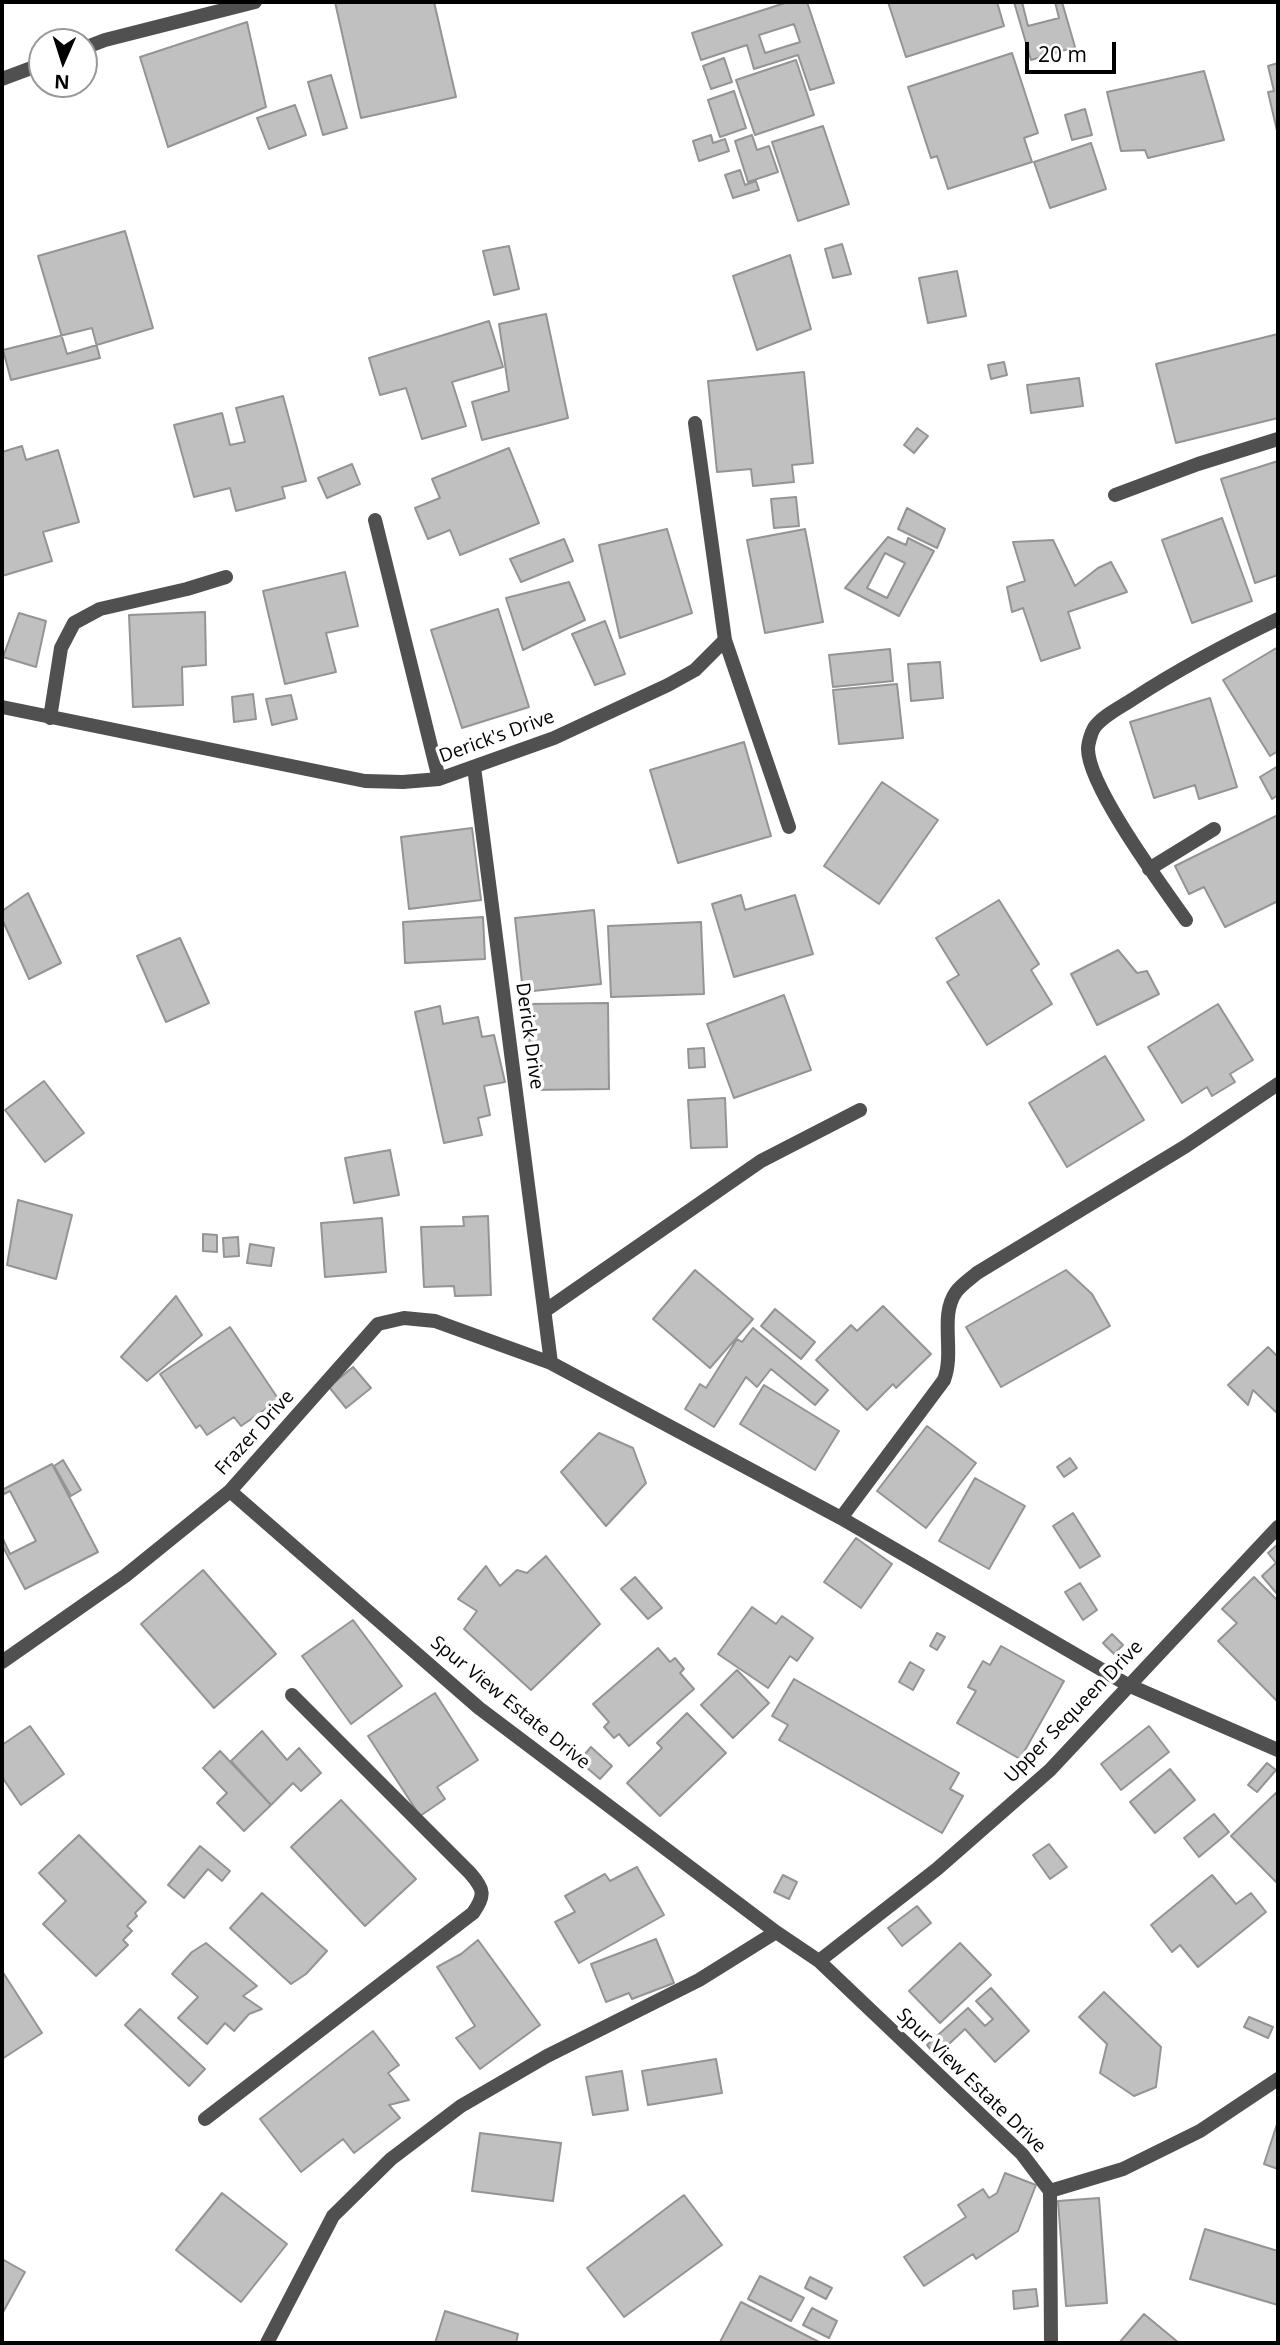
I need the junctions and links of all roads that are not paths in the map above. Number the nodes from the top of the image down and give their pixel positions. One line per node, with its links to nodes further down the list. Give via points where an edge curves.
1 (255, 2): 2 (street)
2 (98, 43)
3 (28, 69): 4 (street)
4 (2, 79)
5 (695, 423): 11 (street)
6 (1278, 439): 7 (street)
7 (1115, 495)
8 (375, 520): 15 (street)
9 (226, 577): 13 (street, via 100,609 74,623 61,648)
10 (1278, 619): 18 (street, via 1169,676 1094,729 1088,747 1090,766)
11 (725, 640): 14 (street, Derick's Drive, via 695,670 668,685 554,738); 16 (street)
12 (2, 707): 13 (street, Derick's Drive)
13 (50, 718): 15 (street, Derick's Drive, via 365,781)
14 (474, 767): 15 (street, Derick's Drive); 22 (street, Derick Drive)
15 (439, 779)
16 (789, 827)
17 (1214, 829): 18 (street)
18 (1150, 869): 19 (street)
19 (1186, 920)
20 (1278, 1084): 25 (street, via 1186,1146 977,1273 957,1291 948,1309 950,1366 944,1380)
21 (860, 1110): 22 (street, via 761,1161)
22 (545, 1310): 23 (street, Derick Drive)
23 (551, 1363): 24 (street, Frazer Drive, via 435,1321 404,1318 378,1324); 25 (street, Frazer Drive)
24 (230, 1491): 27 (street, Frazer Drive, via 125,1576); 31 (street, Spur View Estate Drive, via 479,1708)
25 (841, 1518): 28 (street, Frazer Drive)
26 (1278, 1527): 28 (street, Upper Sequeen Drive)
27 (2, 1662)
28 (1128, 1685): 30 (street, Frazer Drive); 32 (street, Upper Sequeen Drive, via 1050,1770 937,1869)
29 (292, 1695): 34 (street, via 470,1873 481,1886 482,1899 473,1913)
30 (1278, 1750)
31 (776, 1932): 32 (street, Spur View Estate Drive); 36 (street, via 699,1980 536,2062 461,2106 391,2159 333,2217)
32 (819, 1961): 35 (street, Spur View Estate Drive, via 1021,2154)
33 (1278, 2079): 35 (street, via 1199,2131 1123,2169)
34 (205, 2119)
35 (1050, 2191): 37 (street)
36 (267, 2343)
37 (1051, 2343)

